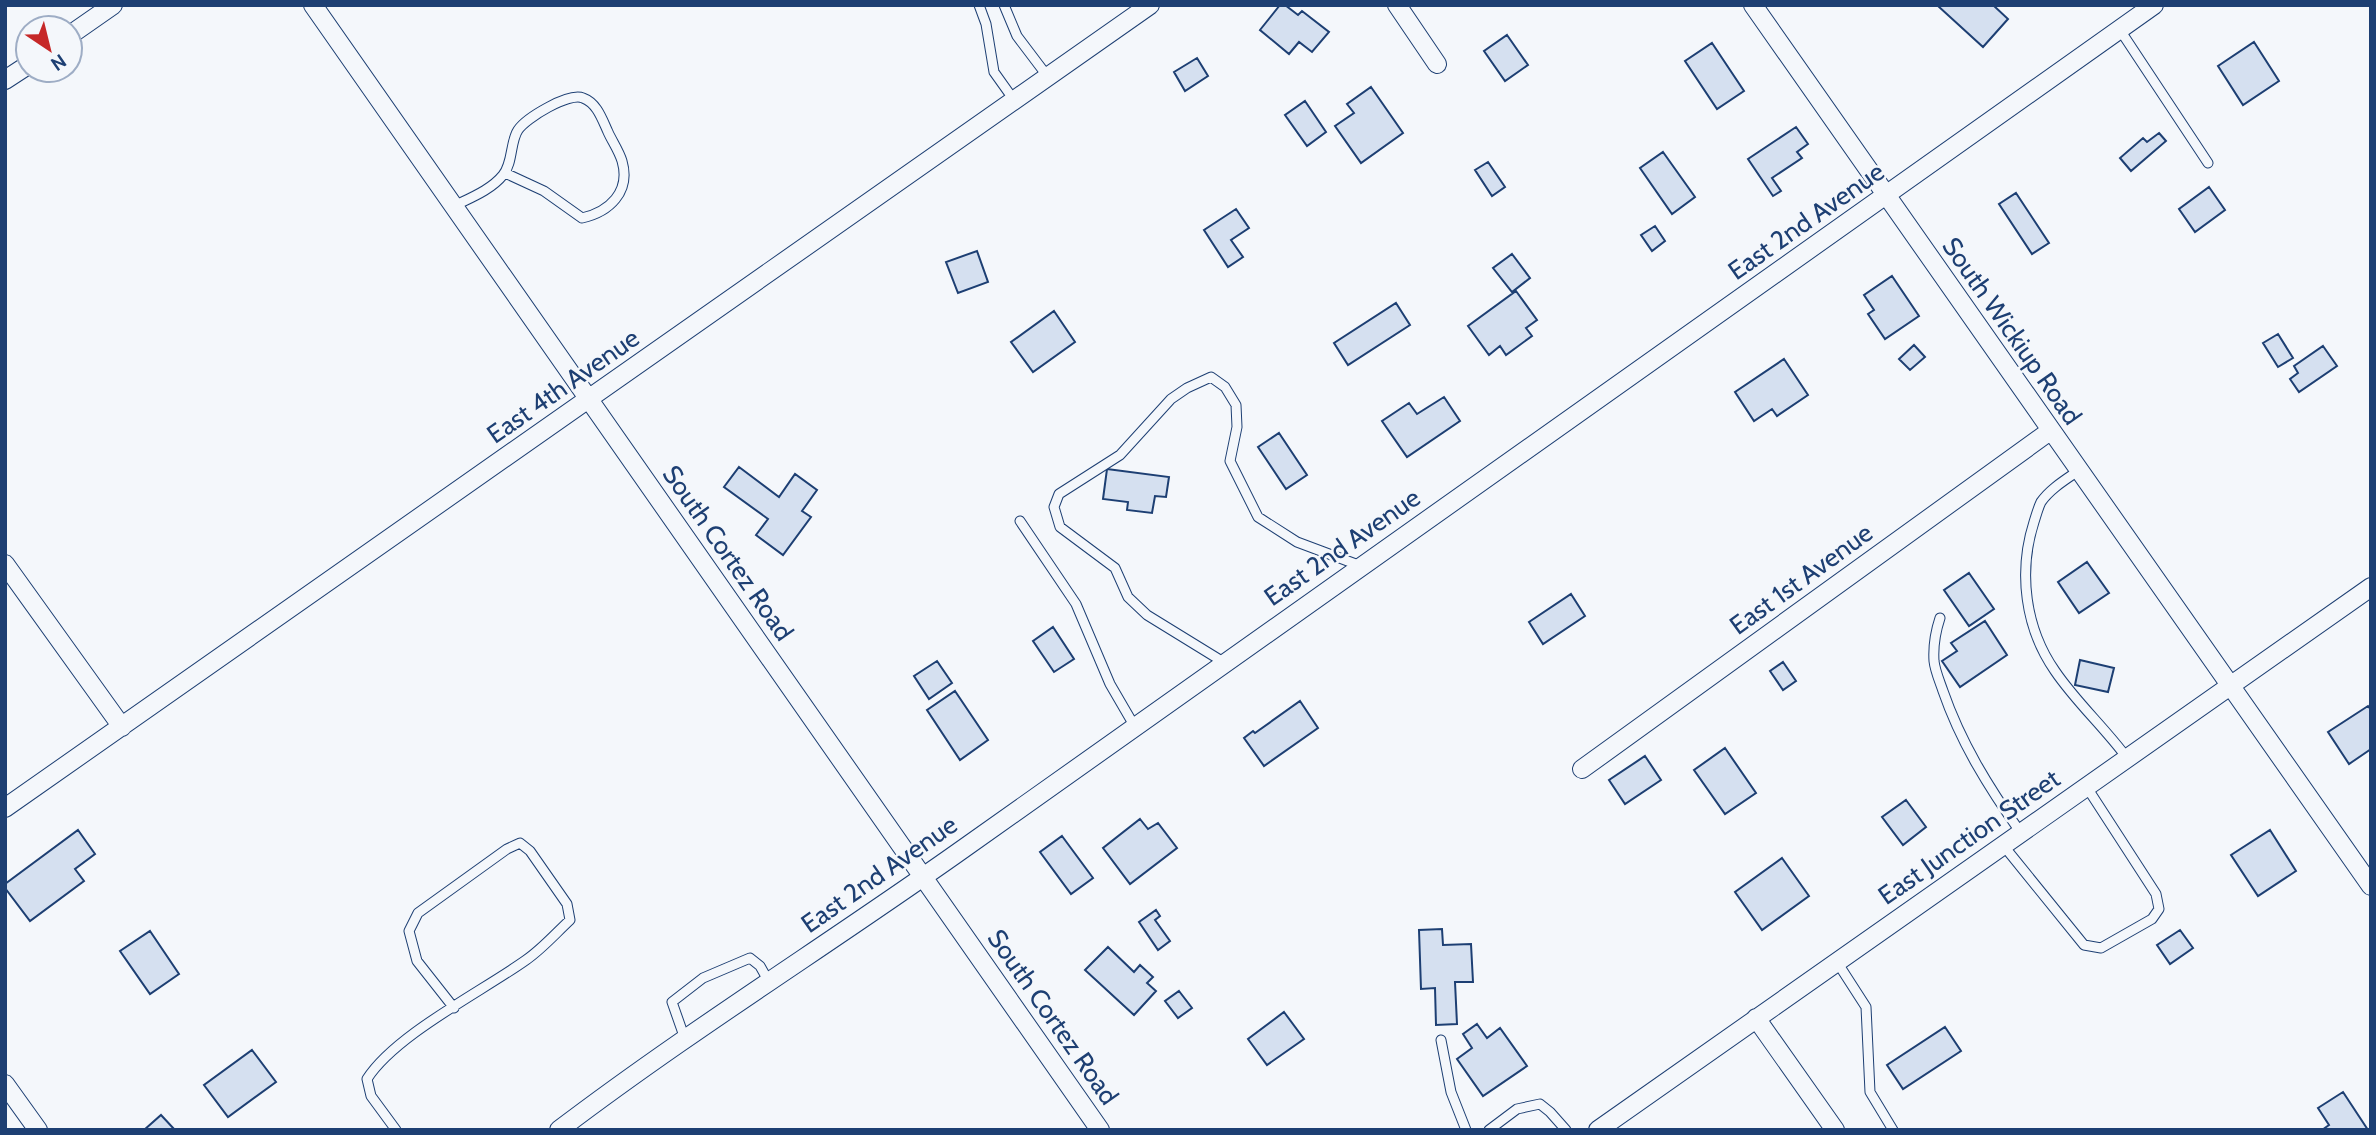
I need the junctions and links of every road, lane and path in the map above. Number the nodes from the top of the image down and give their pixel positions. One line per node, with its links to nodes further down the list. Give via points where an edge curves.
1 (113, 5): 9 (street)
2 (313, 5): 17 (street, South Cortez Road)
3 (979, 5): 13 (lane, via 994,72)
4 (1004, 5): 12 (lane, via 1017,36)
5 (1150, 5): 12 (street, East 4th Avenue)
6 (1397, 5): 11 (street)
7 (1752, 5): 16 (street, South Wickiup Road)
8 (2154, 5): 10 (street, East 2nd Avenue)
9 (84, 25)
10 (2120, 30): 14 (lane); 16 (street, East 2nd Avenue)
11 (1437, 64)
12 (1048, 77): 13 (street, East 4th Avenue)
13 (1014, 100): 18 (street, East 4th Avenue)
14 (2207, 163)
15 (505, 173): 15 (lane, via 517,131 569,97 582,97 596,108 622,162 618,197 599,214 582,218 544,191); 17 (lane, via 489,188)
16 (1887, 197): 19 (street, South Wickiup Road); 23 (street, East 2nd Avenue)
17 (454, 206): 18 (street, South Cortez Road)
18 (589, 400): 28 (street, East 4th Avenue); 36 (street, South Cortez Road)
19 (2050, 431): 20 (street, South Wickiup Road); 31 (street, East 1st Avenue)
20 (2078, 471): 27 (street, South Wickiup Road); 30 (lane, via 2040,503 2025,568 2028,606 2054,671)
21 (1020, 521): 29 (lane, via 1076,604 1110,684)
22 (5, 564): 28 (street)
23 (1362, 566): 26 (street, East 2nd Avenue); 26 (lane, via 1297,542 1258,517 1230,461 1236,405 1226,387 1211,377 1171,399 1120,456 1059,494 1054,507 1060,527 1115,568 1128,597 1147,615)
24 (2371, 587): 27 (street, East Junction Street)
25 (1940, 618): 34 (lane, via 1934,663 1950,711 1981,774)
26 (1225, 663): 29 (street, East 2nd Avenue)
27 (2230, 686): 30 (street, East Junction Street); 37 (street, South Wickiup Road)
28 (122, 727): 33 (street, East 4th Avenue)
29 (1135, 727): 36 (street, East 2nd Avenue)
30 (2127, 758): 32 (street, East Junction Street)
31 (1582, 769)
32 (2086, 786): 34 (street, East Junction Street); 35 (lane, via 2156,894 2159,909 2152,919 2101,948 2084,945)
33 (5, 808)
34 (2021, 832): 35 (street, East Junction Street)
35 (2003, 845): 38 (street, East Junction Street)
36 (923, 877): 39 (street, East 2nd Avenue); 48 (street, South Cortez Road)
37 (2371, 886)
38 (1837, 962): 41 (street, East Junction Street); 54 (lane, via 1866,1007 1870,1092)
39 (769, 982): 42 (street, East 2nd Avenue); 42 (lane, via 750,958 703,978 672,1002)
40 (453, 1009): 40 (lane, via 529,959 570,920 567,904 520,843 418,913 409,931 417,961); 46 (lane, via 376,1065 367,1079 372,1096)
41 (1756, 1018): 52 (street, East Junction Street); 53 (street)
42 (685, 1039): 47 (street, East 2nd Avenue)
43 (1441, 1040): 49 (lane, via 1451,1092)
44 (5, 1084): 45 (street)
45 (38, 1130)
46 (396, 1130)
47 (559, 1130)
48 (1100, 1130)
49 (1466, 1130)
50 (1489, 1130): 51 (lane, via 1517,1109 1540,1104)
51 (1566, 1130)
52 (1598, 1130)
53 (1835, 1130)
54 (1893, 1130)

